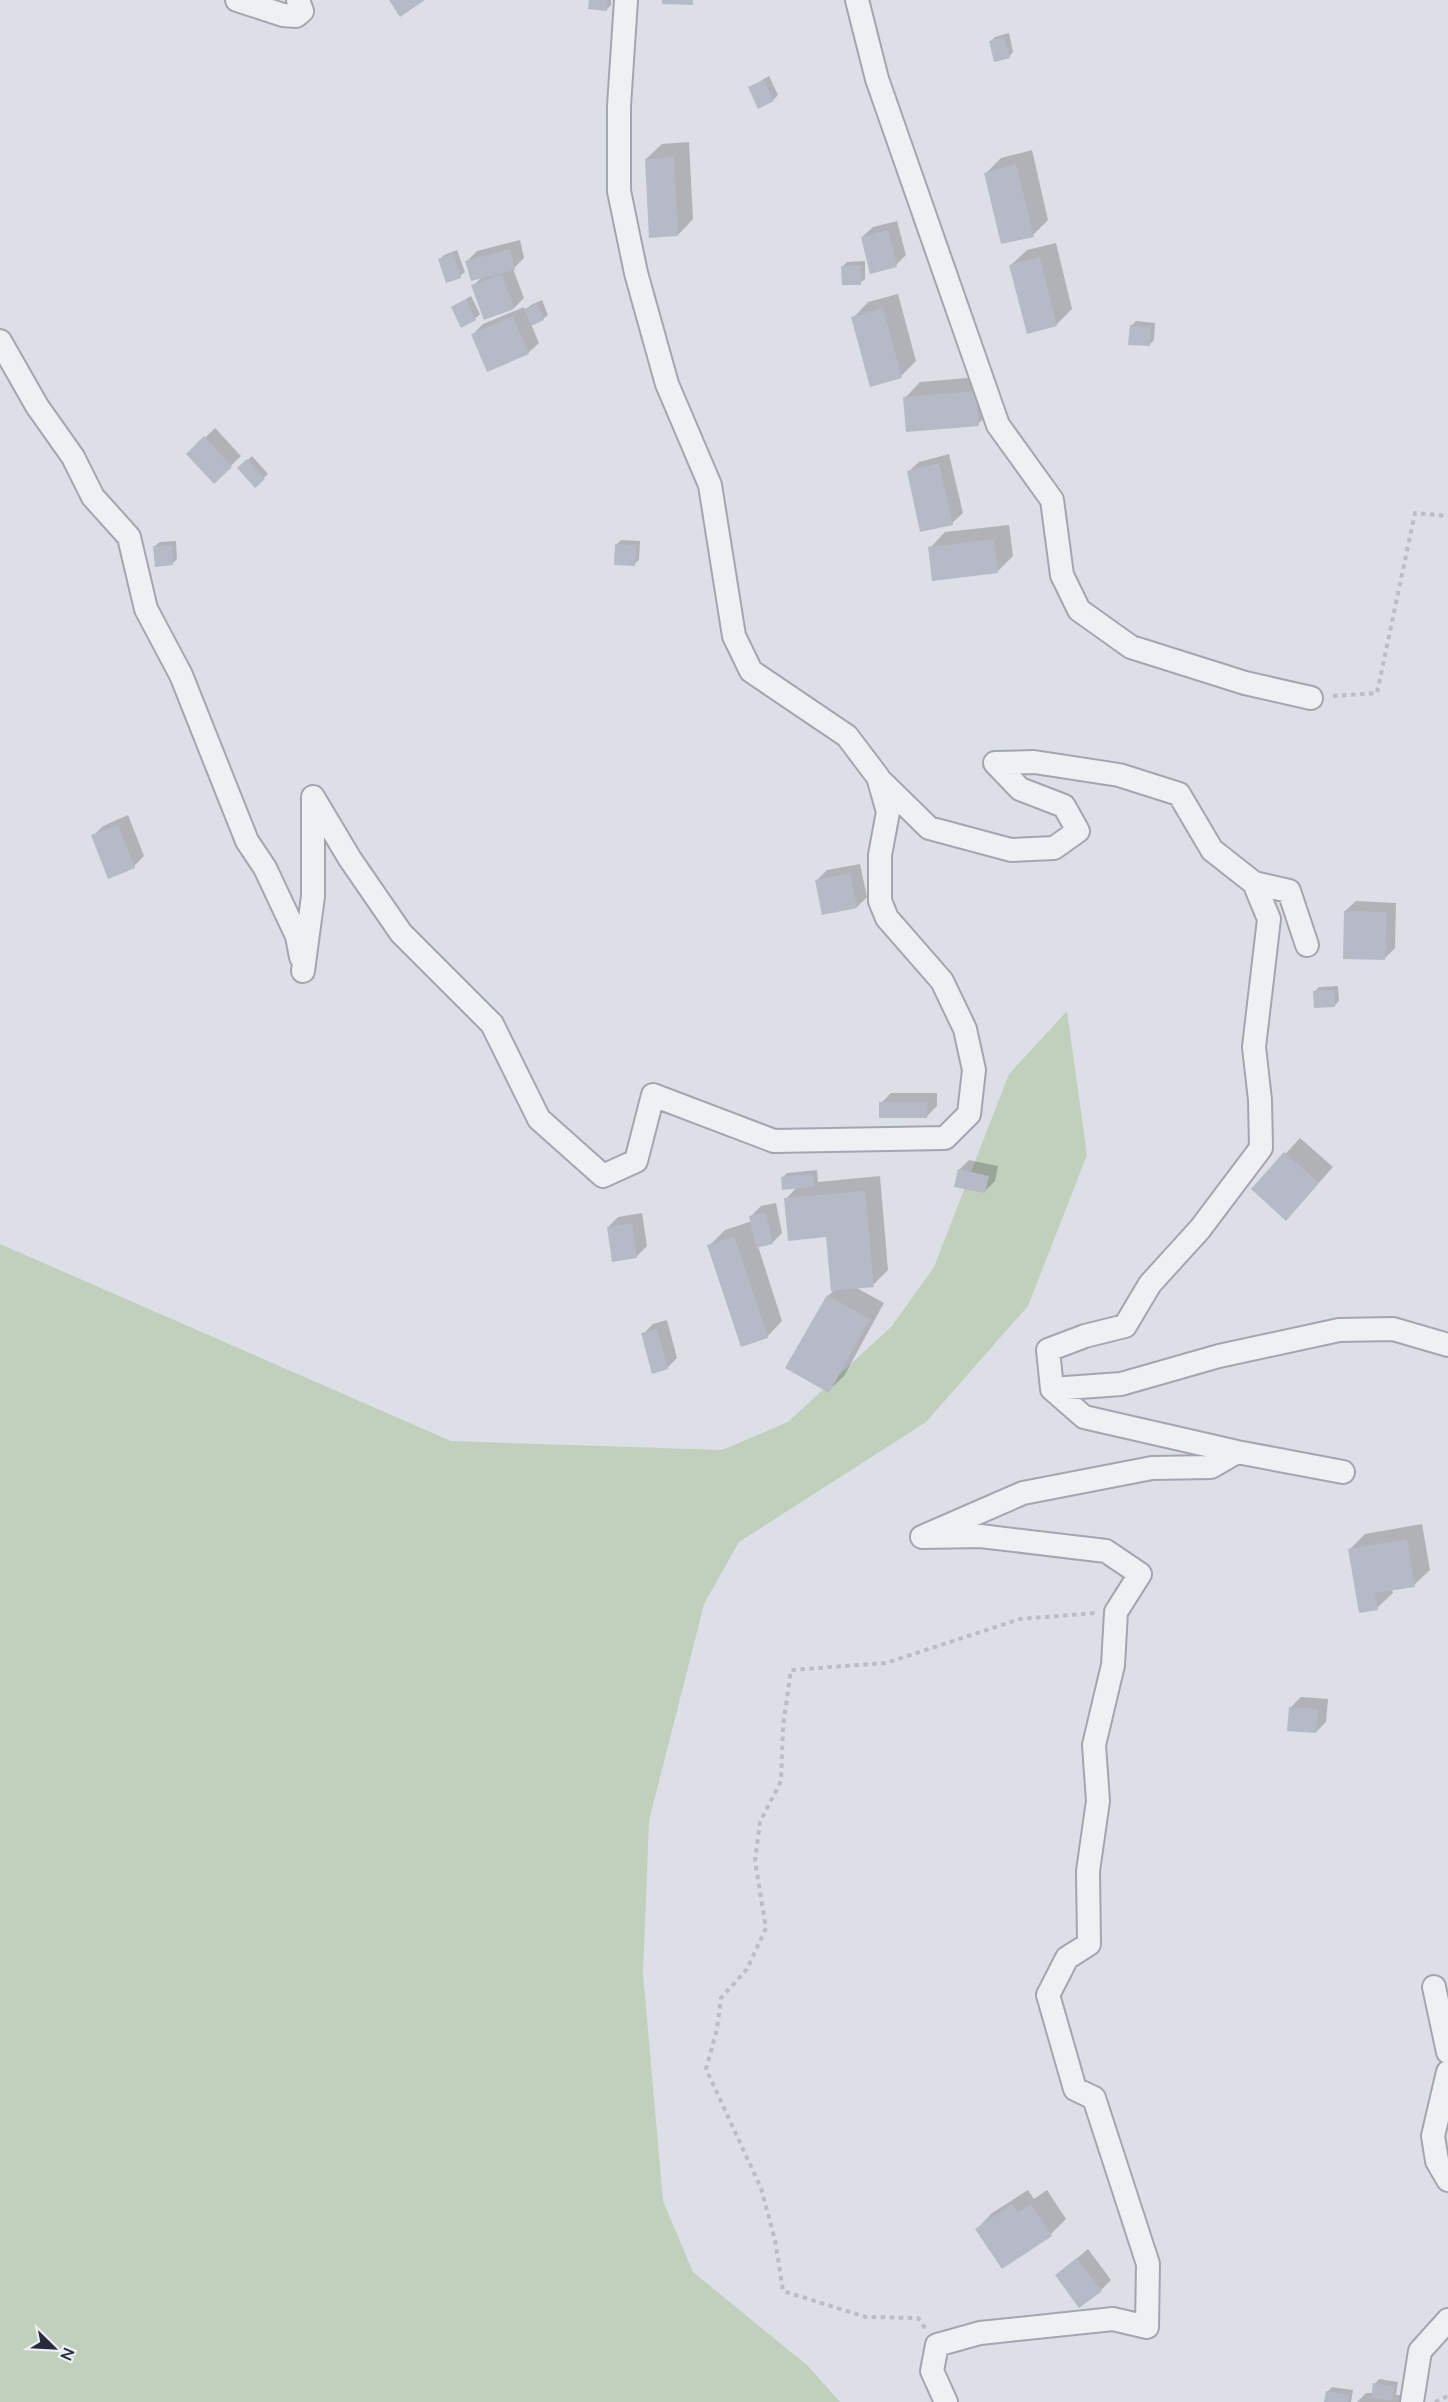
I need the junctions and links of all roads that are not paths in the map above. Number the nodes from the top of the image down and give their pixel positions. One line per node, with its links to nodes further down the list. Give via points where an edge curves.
1 (237, 0): 2 (street, via 296,16 302,11)
2 (298, 0)
3 (626, 0): 7 (street, via 618,106 619,191 636,273 667,384 710,485 734,636 752,671 847,736)
4 (857, 0): 6 (street, via 876,79 998,424 1052,500 1062,575 1079,609 1131,646 1245,683)
5 (0, 341): 7 (street, via 37,406 73,457 93,497 129,537 146,609 181,675 247,841 265,868 297,936 303,971 313,896 313,797 401,933 492,1024 539,1119 603,1176 636,1161 653,1095 774,1141 945,1138 969,1114 974,1070 965,1029 942,981 887,918 880,902 880,855 888,812)
6 (1311, 698)
7 (878, 777): 8 (street, via 929,828 1011,850 1054,848 1078,831 1064,806 1020,789 995,763 1034,762 1119,775 1179,794 1212,850)
8 (1254, 883): 9 (street, via 1289,891); 11 (street, via 1269,919 1254,1047 1261,1148 1200,1229 1150,1284 1125,1326 1048,1350)
9 (1307, 945)
10 (1448, 1345): 11 (street, via 1393,1329 1339,1330 1219,1356 1121,1384)
11 (1052, 1389): 12 (street, via 1084,1417)
12 (1237, 1452): 13 (street); 19 (street, via 1211,1467 1152,1468 1023,1493 922,1537 980,1536 1106,1551 1140,1574 1116,1612 1113,1665 1094,1745 1098,1801 1088,1871 1089,1944 1067,1958 1048,1995 1075,2089 1094,2098 1148,2264 1147,2327 1113,2319 980,2333 937,2345 932,2371)
13 (1343, 1472)
14 (1434, 1987): 15 (street)
15 (1448, 2052)
16 (1448, 2072): 17 (street, via 1433,2136 1437,2161)
17 (1448, 2180)
18 (1448, 2320): 20 (street, via 1419,2351)
19 (946, 2402)
20 (1412, 2402)

